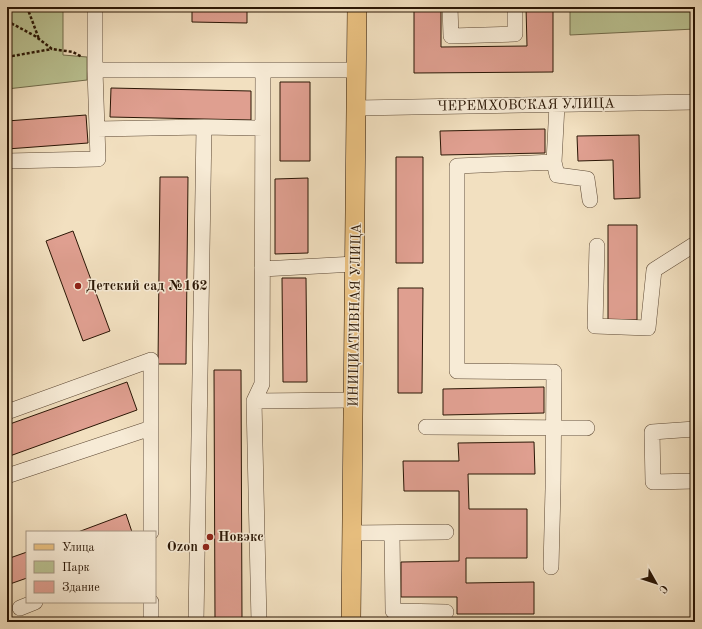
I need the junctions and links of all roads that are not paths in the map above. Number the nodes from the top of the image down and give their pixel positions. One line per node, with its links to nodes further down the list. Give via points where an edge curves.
1 (95, 7): 5 (street)
2 (357, 7): 7 (main road, ИНИЦИАТИВНАЯ УЛИЦА)
3 (450, 7): 4 (street, via 451,36 515,34)
4 (515, 7)
5 (95, 67): 6 (street); 12 (street)
6 (262, 70): 7 (street); 13 (street)
7 (357, 70): 10 (main road, ИНИЦИАТИВНАЯ УЛИЦА)
8 (695, 102): 9 (street, ЧЕРЕМХОВСКАЯ УЛИЦА)
9 (558, 105): 10 (street, ЧЕРЕМХОВСКАЯ УЛИЦА); 15 (street)
10 (357, 108): 19 (main road, ИНИЦИАТИВНАЯ УЛИЦА)
11 (204, 127): 12 (street); 13 (street); 41 (street)
12 (98, 128): 14 (street, via 98,159)
13 (262, 128): 20 (street)
14 (7, 160)
15 (554, 162): 16 (street, via 557,175 587,179); 27 (street, via 457,166 457,371 554,372)
16 (590, 200)
17 (695, 244): 18 (street, via 654,270 648,328 595,326)
18 (597, 246)
19 (355, 264): 20 (street); 21 (main road, ИНИЦИАТИВНАЯ УЛИЦА)
20 (262, 269): 22 (street, via 262,384)
21 (354, 400): 22 (street); 33 (main road, ИНИЦИАТИВНАЯ УЛИЦА)
22 (254, 401): 42 (street)
23 (7, 412): 25 (street, via 151,360)
24 (426, 427): 27 (street)
25 (151, 428): 29 (street); 31 (street)
26 (587, 428): 27 (street)
27 (554, 429): 35 (street)
28 (695, 429): 30 (street, via 652,432 653,482)
29 (7, 476)
30 (695, 481)
31 (151, 531)
32 (446, 532): 34 (street)
33 (352, 533): 34 (street); 43 (main road, ИНИЦИАТИВНАЯ УЛИЦА)
34 (392, 533): 39 (street, via 393,611)
35 (550, 567)
36 (32, 603): 38 (street)
37 (151, 603): 40 (street)
38 (20, 608)
39 (446, 612)
40 (151, 622)
41 (196, 622)
42 (259, 622)
43 (351, 622)

